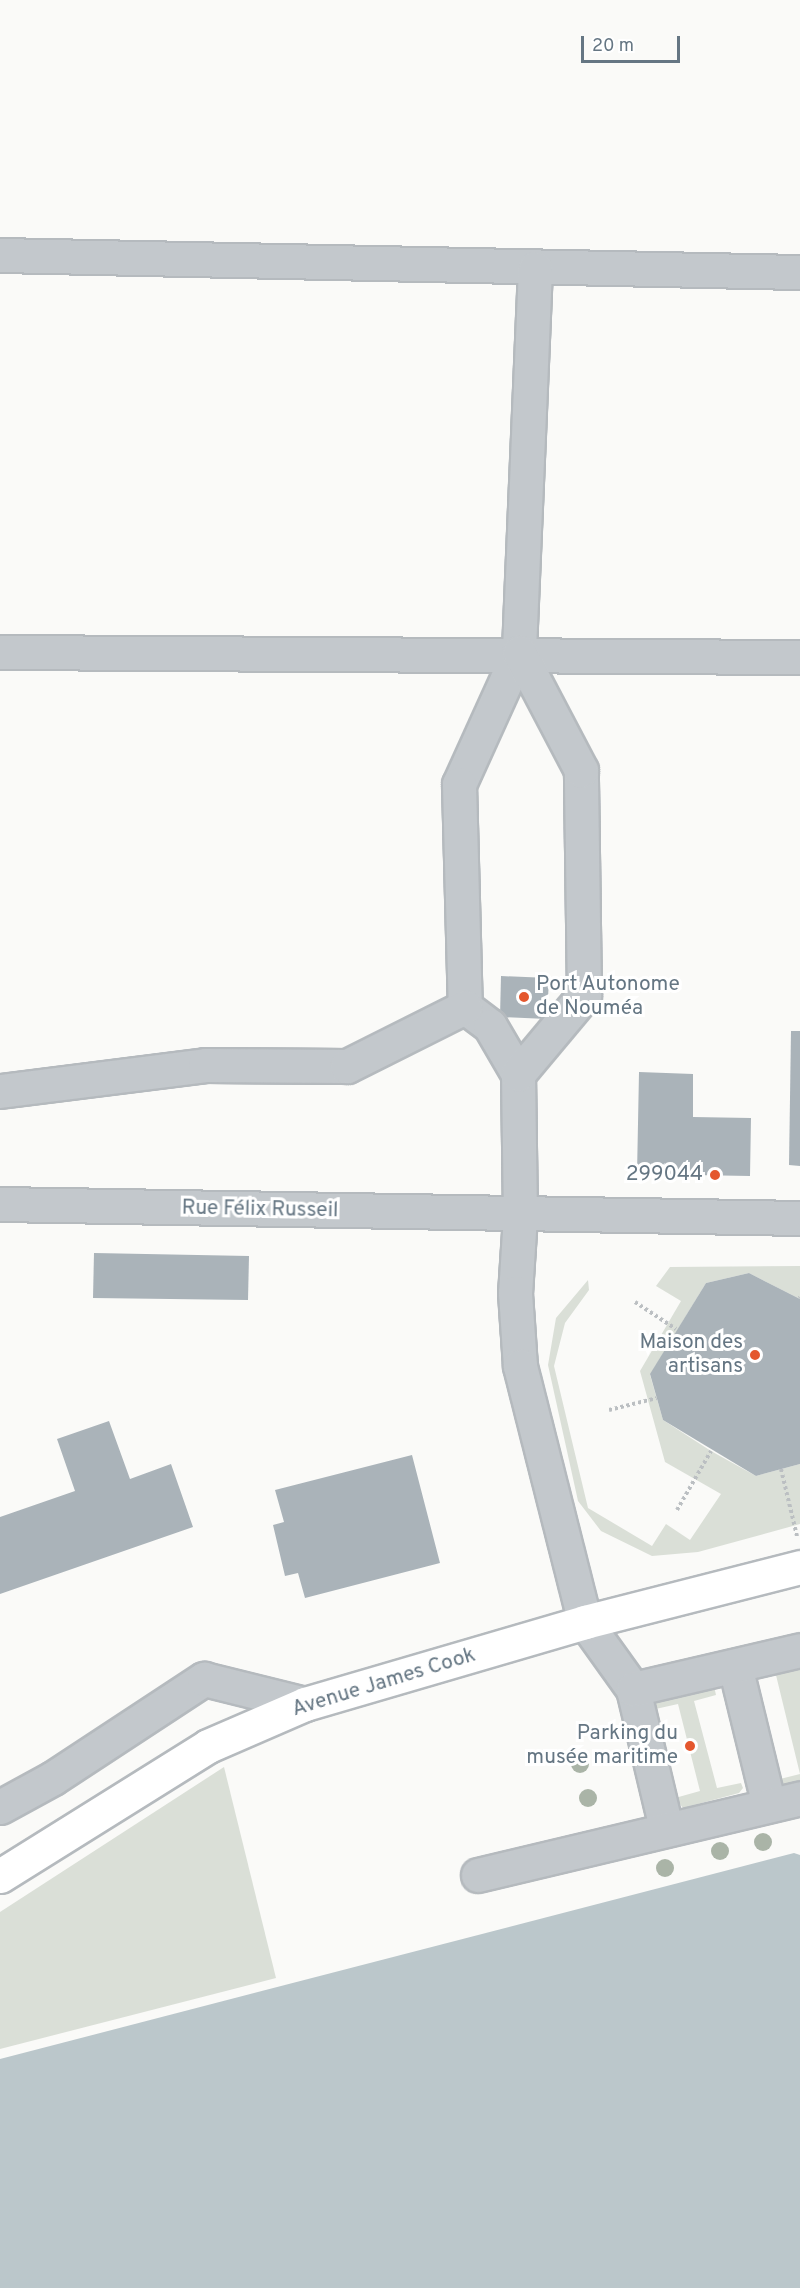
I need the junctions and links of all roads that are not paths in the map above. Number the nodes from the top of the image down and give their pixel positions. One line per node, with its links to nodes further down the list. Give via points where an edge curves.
1 (0, 255): 2 (street)
2 (535, 268): 3 (street); 5 (street)
3 (800, 272)
4 (0, 652): 5 (street)
5 (519, 652): 6 (street); 7 (street, via 459,784); 8 (street, via 580,770 584,995)
6 (800, 657)
7 (465, 1007): 8 (street, via 490,1026); 9 (street, via 347,1066 205,1065)
8 (518, 1074): 11 (street)
9 (0, 1091)
10 (0, 1204): 11 (street, Rue Félix Russeil)
11 (520, 1216): 12 (street, Rue Félix Russeil); 14 (street, via 515,1293 520,1366)
12 (800, 1218)
13 (800, 1568): 14 (main road, Avenue James Cook)
14 (585, 1622): 17 (street); 18 (main road, Avenue James Cook)
15 (800, 1650): 16 (street)
16 (735, 1666): 17 (street); 19 (street)
17 (633, 1689): 21 (street)
18 (305, 1704): 20 (street, via 204,1679 53,1778); 23 (main road, Avenue James Cook, via 208,1746)
19 (784, 1801): 21 (street)
20 (0, 1807)
21 (666, 1828): 22 (street)
22 (478, 1875)
23 (0, 1876)

